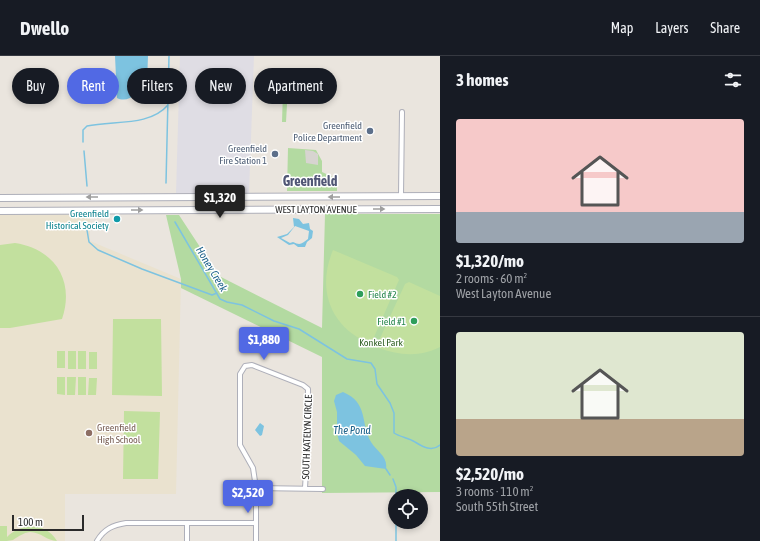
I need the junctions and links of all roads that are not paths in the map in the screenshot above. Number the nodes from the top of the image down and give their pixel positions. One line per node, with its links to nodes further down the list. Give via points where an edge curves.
1 (402, 112): 2 (street)
2 (401, 196): 3 (main road, WEST LAYTON AVENUE); 4 (main road, WEST LAYTON AVENUE, one-way to 4)
3 (440, 196)
4 (0, 198)
5 (440, 209): 6 (main road, WEST LAYTON AVENUE, one-way to 5)
6 (0, 211)
7 (256, 488): 8 (street); 8 (street, SOUTH KATELYN CIRCLE, via 253,468 240,445 239,422 240,374 245,366 252,365 308,389); 11 (street)
8 (305, 488): 9 (street)
9 (323, 489)
10 (187, 524): 11 (street); 12 (street, via 115,525 107,529); 13 (street)
11 (256, 524): 14 (street)
12 (97, 541)
13 (187, 541)
14 (256, 541)

